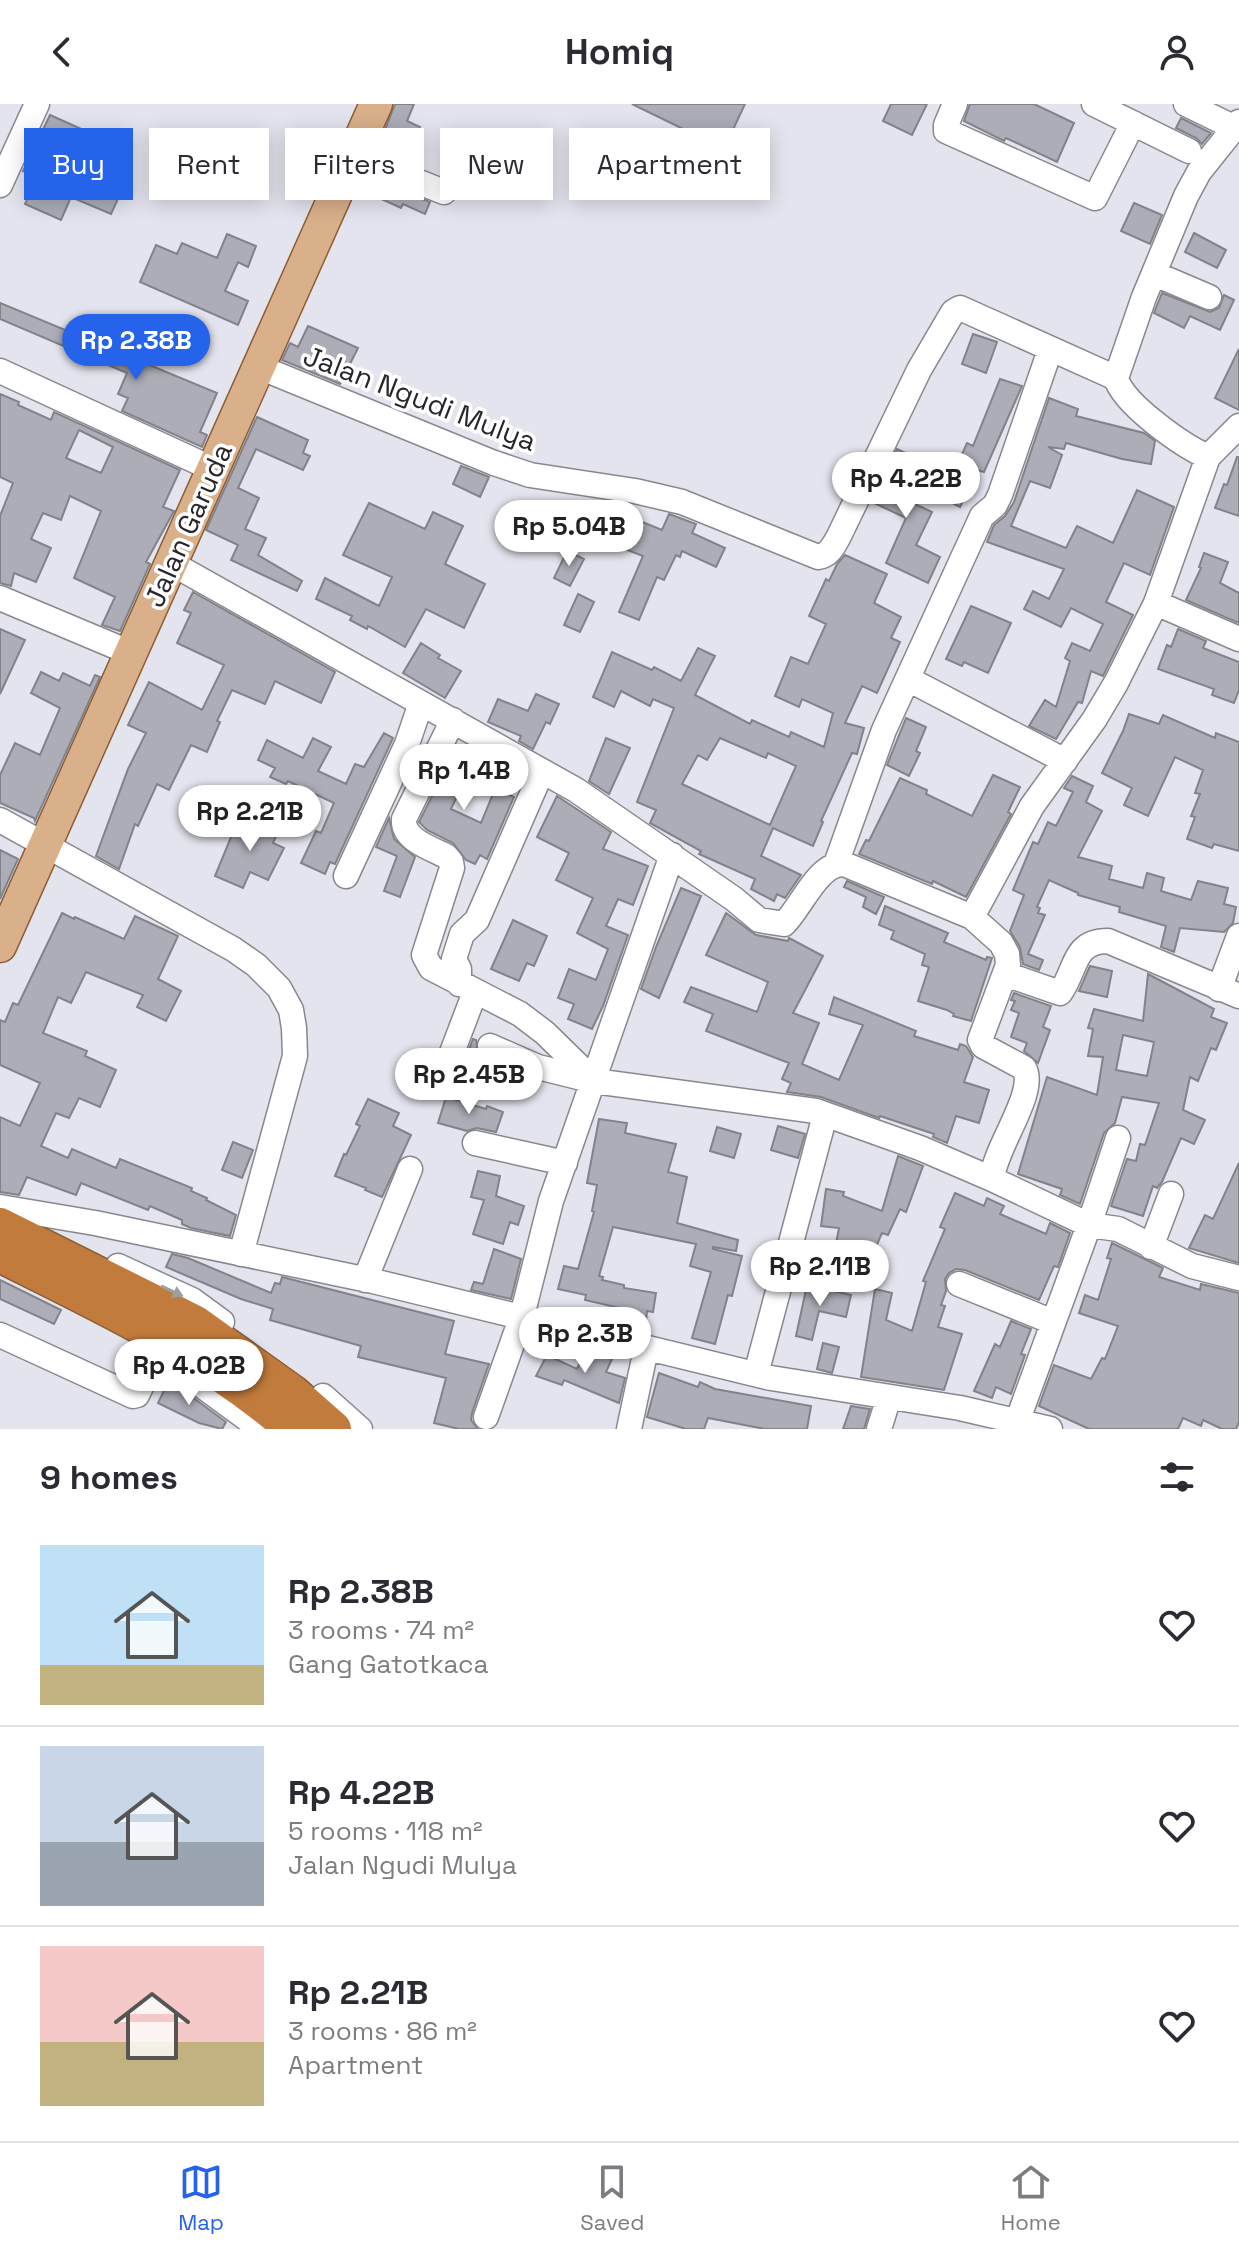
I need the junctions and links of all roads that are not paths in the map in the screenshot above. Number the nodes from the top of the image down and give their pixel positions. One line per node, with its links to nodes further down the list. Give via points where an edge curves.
1 (36, 104): 10 (street)
2 (376, 104): 8 (main road, Jalan Garuda)
3 (955, 104): 6 (street, via 946,131 1095,198)
4 (1094, 104): 6 (street)
5 (1186, 104): 7 (street)
6 (1133, 123): 9 (street)
7 (1237, 125): 12 (street, via 1199,172)
8 (365, 128)
9 (1189, 151)
10 (0, 185)
11 (333, 200): 15 (main road, Jalan Garuda)
12 (1155, 274): 13 (street); 17 (street)
13 (1209, 297)
14 (1050, 350): 15 (street, Jalan Ngudi Mulya, via 974,313 960,308 953,312 839,536 823,557 682,502 530,475 494,463); 17 (street); 26 (street, via 1000,495 982,516)
15 (259, 367): 20 (main road, Jalan Garuda)
16 (0, 371): 20 (street)
17 (1116, 378): 19 (street, via 1127,397 1166,431)
18 (1239, 426): 19 (street)
19 (1208, 457): 23 (street)
20 (213, 469): 21 (main road, Jalan Garuda)
21 (171, 563): 25 (main road, Jalan Garuda); 27 (street)
22 (0, 598): 25 (street)
23 (1156, 603): 24 (street); 29 (street, via 1116,683)
24 (1239, 639)
25 (131, 653): 32 (main road, Jalan Garuda)
26 (908, 679): 29 (street); 34 (street)
27 (421, 703): 28 (street); 35 (street)
28 (453, 720): 30 (street); 40 (street, via 403,827 451,862 424,955 431,968)
29 (1065, 761): 36 (street, via 1032,806)
30 (542, 771): 33 (street); 40 (street, via 477,920 460,938 454,959)
31 (0, 820): 32 (street)
32 (45, 845): 38 (main road, Jalan Garuda); 56 (street, via 233,949 279,988 291,1010 295,1056)
33 (672, 855): 34 (street, via 759,920 778,925 796,913 822,872); 44 (street)
34 (836, 864): 36 (street, via 855,867)
35 (346, 876)
36 (972, 917): 39 (street, via 1001,943 1007,954)
37 (1239, 936): 41 (street)
38 (0, 946)
39 (1005, 974): 41 (street, via 1060,993 1085,947 1108,941); 50 (street, via 980,1040 1024,1068 1027,1087)
40 (467, 988): 43 (street); 44 (street, via 520,1014)
41 (1229, 992)
42 (490, 1046): 44 (street, via 538,1067)
43 (451, 1055)
44 (594, 1081): 45 (street); 48 (street)
45 (825, 1115): 50 (street); 66 (street)
46 (1118, 1138): 53 (street)
47 (475, 1143): 48 (street)
48 (565, 1163): 61 (street)
49 (410, 1169): 59 (street)
50 (992, 1179): 53 (street)
51 (1171, 1194): 55 (street)
52 (0, 1209): 56 (street); 73 (street, one-way to 73, via 192,1300)
53 (1089, 1225): 55 (street, via 1118,1229); 62 (street)
54 (0, 1226): 72 (highway, via 194,1323)
55 (1151, 1247): 58 (street, via 1192,1266)
56 (241, 1254): 59 (street)
57 (7, 1258): 65 (street, via 21,1281); 71 (highway, via 184,1348)
58 (1239, 1278)
59 (365, 1280): 61 (street)
60 (959, 1284): 62 (street)
61 (522, 1316): 64 (street); 68 (street)
62 (1053, 1322): 69 (street)
63 (0, 1335): 65 (street, via 133,1396)
64 (646, 1349): 66 (street); 74 (street)
65 (157, 1354): 70 (street)
66 (756, 1374): 67 (street)
67 (889, 1397): 69 (street); 75 (street)
68 (486, 1417)
69 (1017, 1422): 76 (street)
70 (261, 1429)
71 (293, 1429)
72 (333, 1429)
73 (360, 1429)
74 (629, 1429)
75 (879, 1429)
76 (1050, 1429)

